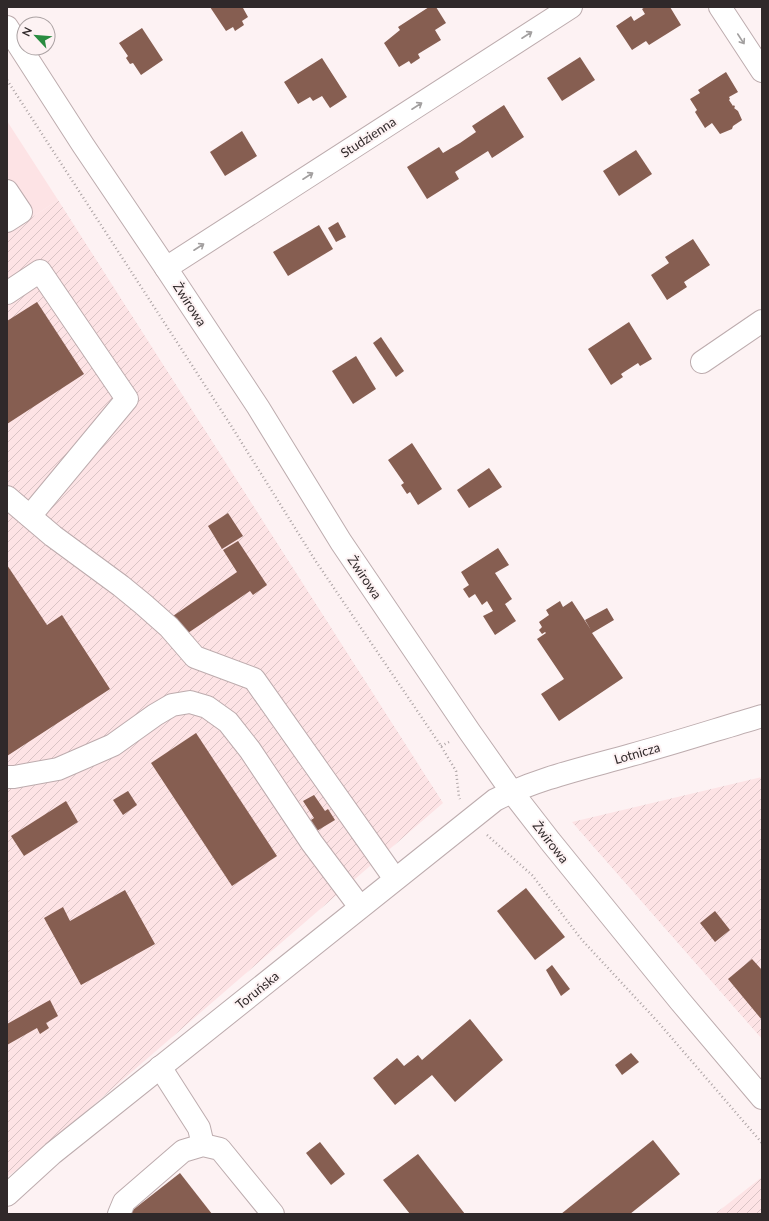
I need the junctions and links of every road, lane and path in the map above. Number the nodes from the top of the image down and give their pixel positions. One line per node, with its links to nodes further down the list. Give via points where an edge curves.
1 (571, 7): 7 (street, Studzienna, one-way to 1)
2 (720, 7): 4 (street, one-way to 4)
3 (7, 27): 7 (street, Żwirowa)
4 (762, 71)
5 (7, 191): 6 (street)
6 (14, 216)
7 (166, 268): 15 (street, Żwirowa, via 258,407 341,542)
8 (7, 293): 12 (street, via 40,271 127,399)
9 (762, 321): 10 (street)
10 (702, 362)
11 (7, 497): 12 (street)
12 (30, 516): 16 (street, via 143,604 169,627 195,657 254,679)
13 (762, 716): 15 (street, Lotnicza, via 552,777)
14 (7, 777): 17 (street, via 58,769 113,745 172,705 190,702 207,707 228,722 250,750 312,843)
15 (512, 792): 16 (street, Toruńska, via 495,800); 19 (street, Żwirowa)
16 (395, 879): 17 (street, Toruńska)
17 (360, 907): 18 (street, Toruńska)
18 (160, 1066): 20 (street, via 199,1128); 21 (street, Toruńska, via 52,1153)
19 (762, 1098)
20 (203, 1145): 22 (street, via 183,1151 124,1202); 23 (street, via 220,1149)
21 (7, 1195)
22 (119, 1214)
23 (273, 1214)

